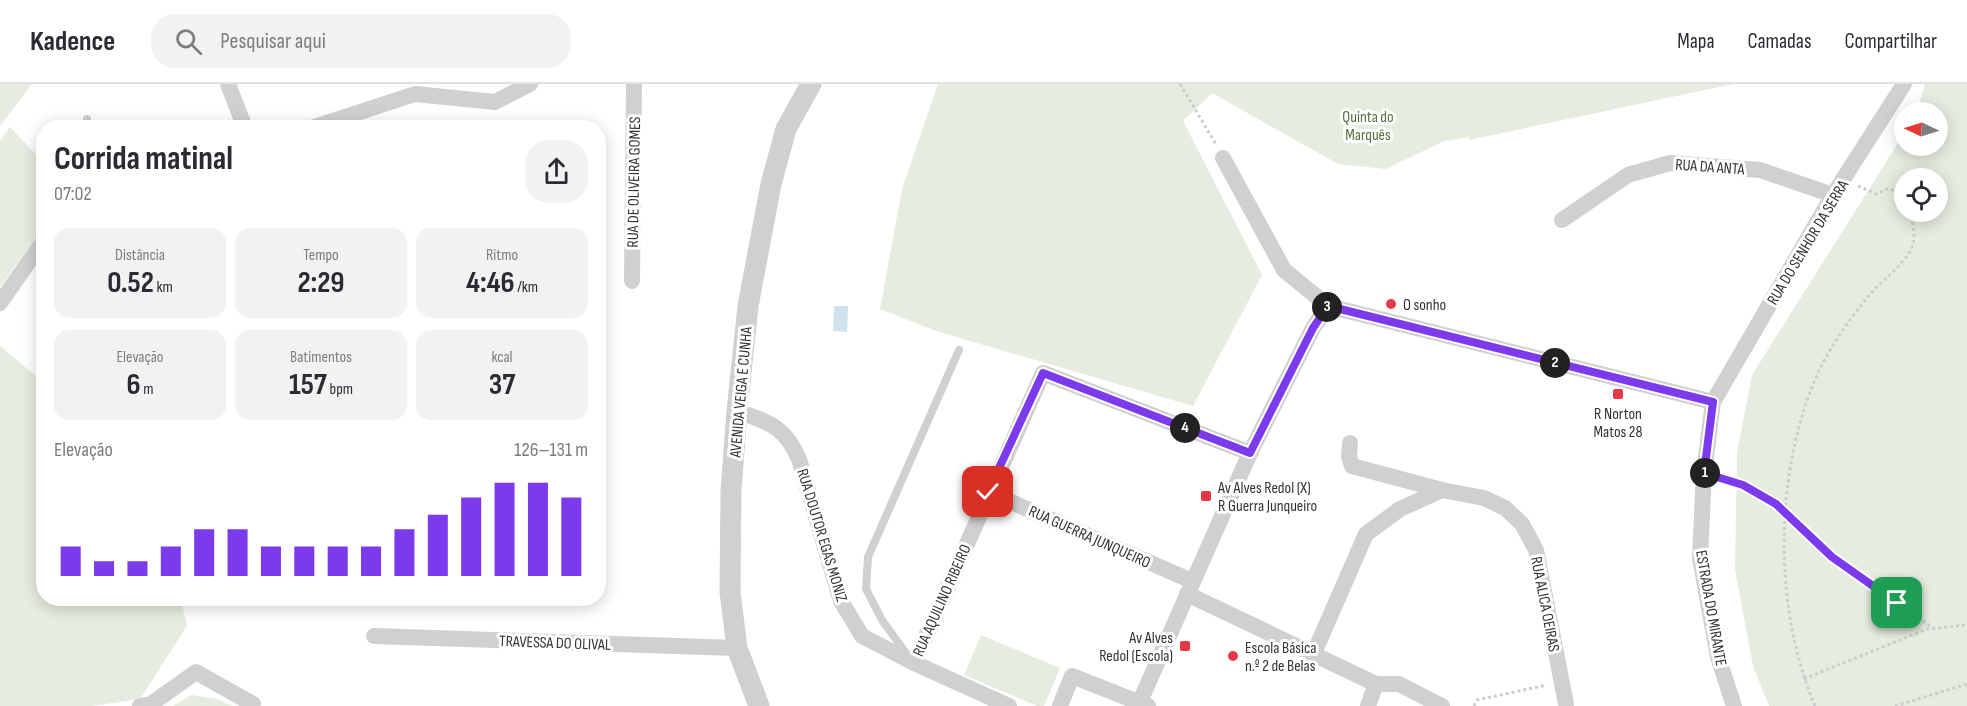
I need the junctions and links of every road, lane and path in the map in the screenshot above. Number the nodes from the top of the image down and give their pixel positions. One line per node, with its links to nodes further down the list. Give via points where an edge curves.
1 (228, 84): 7 (street)
2 (530, 84): 8 (street, via 495,102 415,94)
3 (634, 84): 16 (street, RUA DE OLIVEIRA GOMES)
4 (811, 84): 21 (street, AVENIDA VEIGA E CUNHA, via 786,129 771,184 748,306)
5 (1180, 84): 9 (path)
6 (1904, 84): 10 (street, RUA DO SENHOR DA SERRA)
7 (242, 120)
8 (335, 120)
9 (1223, 158): 18 (street, via 1284,270)
10 (1845, 178): 11 (path, via 1876,194); 12 (street, RUA DO SENHOR DA SERRA)
11 (1894, 190)
12 (1833, 195): 13 (street, RUA DA ANTA, via 1760,170 1670,163 1628,176); 20 (street, RUA DO SENHOR DA SERRA)
13 (1562, 220)
14 (1912, 222): 27 (path, via 1912,245 1906,256 1867,298 1815,380 1802,416)
15 (36, 251): 17 (street)
16 (632, 281)
17 (0, 303)
18 (1328, 306): 20 (street); 23 (street)
19 (959, 350): 34 (lane, via 868,557 866,589 882,620)
20 (1713, 402): 24 (street, ESTRADA DO MIRANTE)
21 (737, 411): 32 (street, AVENIDA VEIGA E CUNHA, via 729,547); 34 (street, RUA DOUTOR EGAS MONIZ, via 775,426 791,440 841,601 862,636)
22 (1350, 443): 25 (street, RUA ALICA OEIRAS, via 1352,466)
23 (1250, 453): 26 (street, RUA AQUILINO RIBEIRO, via 1043,373); 28 (street)
24 (1704, 473): 27 (path, via 1743,485 1776,504); 49 (street, ESTRADA DO MIRANTE, via 1700,558 1718,657)
25 (1442, 490): 33 (street, via 1400,509 1366,534); 36 (street, RUA ALICA OEIRAS, via 1484,498 1505,508 1522,524 1536,550)
26 (988, 492): 28 (street, RUA GUERRA JUNQUEIRO); 34 (street, RUA AQUILINO RIBEIRO)
27 (1785, 514): 30 (path, via 1845,567); 35 (path, via 1784,569 1789,620)
28 (1189, 587): 33 (street, RUA GUERRA JUNQUEIRO); 41 (street)
29 (1966, 626): 30 (path)
30 (1933, 628): 35 (path)
31 (374, 636): 32 (street, TRAVESSA DO OLIVAL)
32 (737, 648): 43 (street, AVENIDA VEIGA E CUNHA)
33 (1314, 653): 37 (street, RUA GUERRA JUNQUEIRO)
34 (914, 663): 44 (street, RUA DOUTOR EGAS MONIZ)
35 (1804, 679): 50 (path)
36 (1562, 682): 40 (street, RUA ALICA OEIRAS); 48 (path, via 1477,700)
37 (1376, 684): 46 (street); 47 (street, via 1399,684)
38 (1967, 684): 51 (path)
39 (253, 704): 42 (street, via 196,672 151,704)
40 (1566, 704)
41 (1142, 705): 45 (street, via 1072,676)
42 (140, 706)
43 (759, 706)
44 (1009, 706)
45 (1060, 706)
46 (1368, 706)
47 (1442, 706)
48 (1474, 706)
49 (1734, 706)
50 (1815, 706)
51 (1895, 706)

